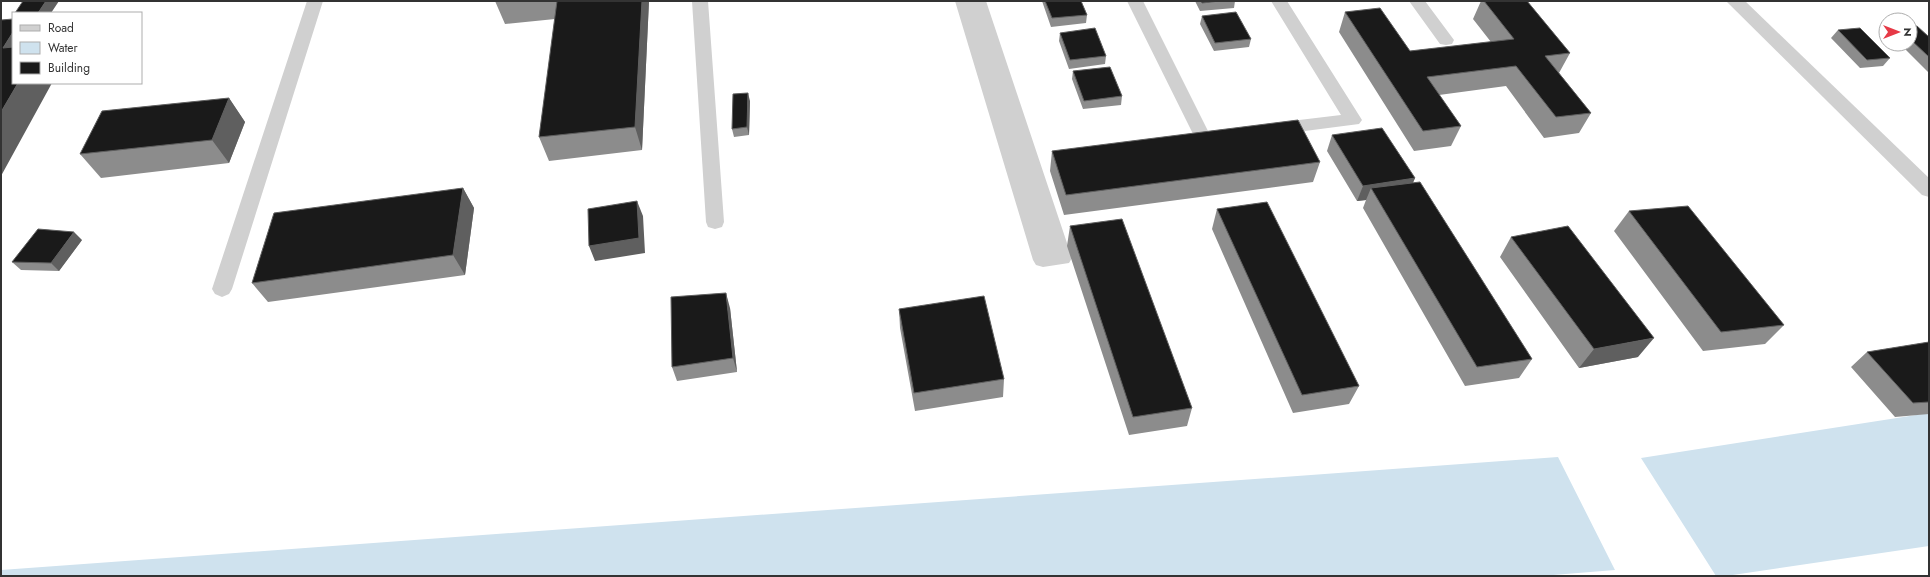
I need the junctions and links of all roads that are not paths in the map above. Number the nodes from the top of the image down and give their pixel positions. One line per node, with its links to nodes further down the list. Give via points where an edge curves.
1 (315, 1): 12 (lane)
2 (700, 1): 11 (lane)
3 (963, 1): 4 (lane, via 1043,260 1062,258)
4 (978, 1)
5 (1135, 1): 6 (lane, via 1203,138 1353,120)
6 (1279, 1)
7 (1417, 1): 9 (lane)
8 (1738, 2): 10 (street)
9 (1446, 40)
10 (1929, 190)
11 (715, 222)
12 (222, 289)

